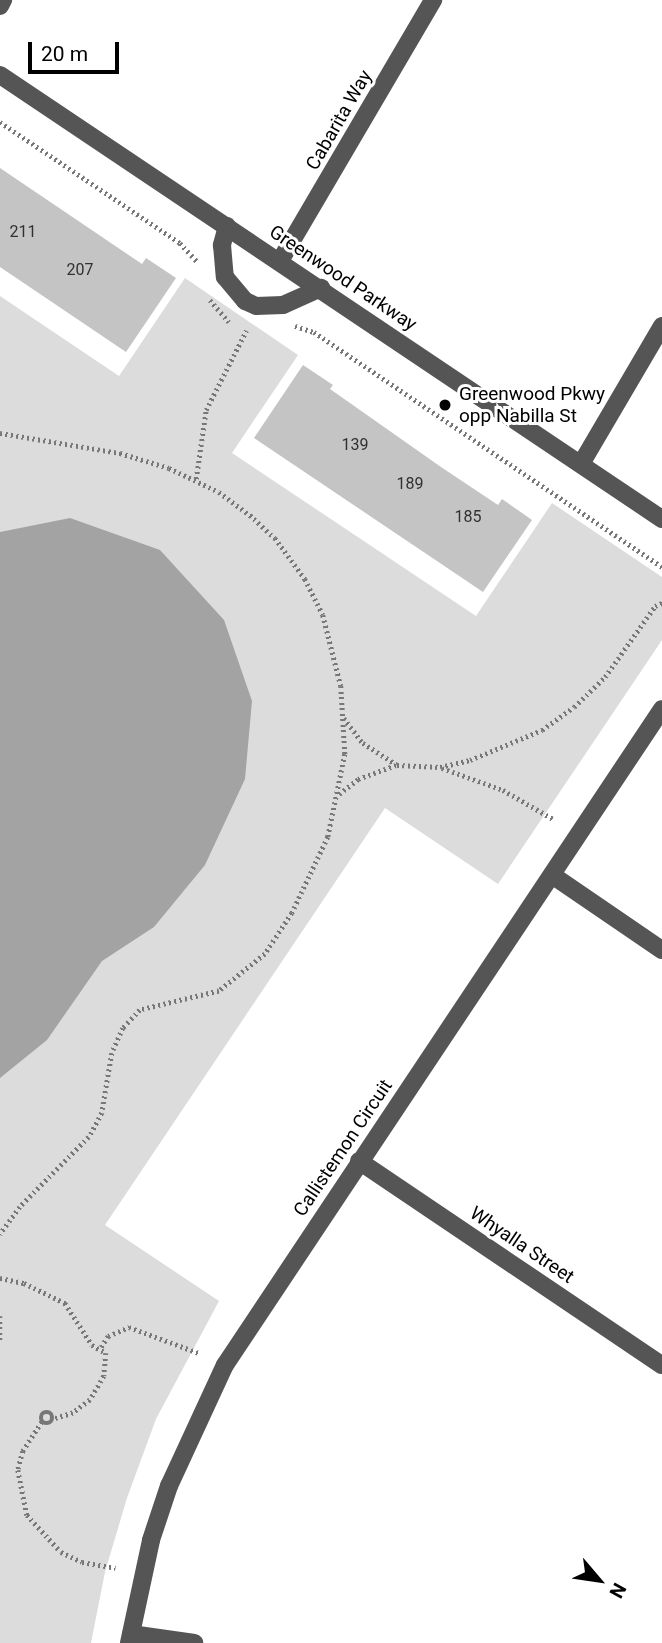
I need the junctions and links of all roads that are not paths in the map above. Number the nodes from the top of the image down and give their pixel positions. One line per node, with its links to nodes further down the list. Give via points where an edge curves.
1 (4, 0): 3 (street)
2 (433, 0): 6 (street, Cabarita Way)
3 (0, 6)
4 (0, 75): 5 (street, Greenwood Parkway)
5 (227, 226): 6 (street, Greenwood Parkway); 7 (street, via 222,262 225,277 245,300 256,306 284,305)
6 (280, 261): 7 (street, Greenwood Parkway)
7 (321, 288): 9 (street, Greenwood Parkway)
8 (662, 326): 9 (street)
9 (581, 464): 10 (street, Greenwood Parkway)
10 (662, 519)
11 (662, 709): 12 (street, Callistemon Circuit)
12 (552, 875): 13 (street); 14 (street, Callistemon Circuit)
13 (662, 950)
14 (359, 1161): 15 (street, Whyalla Street); 16 (street, Callistemon Circuit, via 247,1327 193,1426 151,1539)
15 (662, 1365)
16 (130, 1638): 17 (street)
17 (194, 1643)

